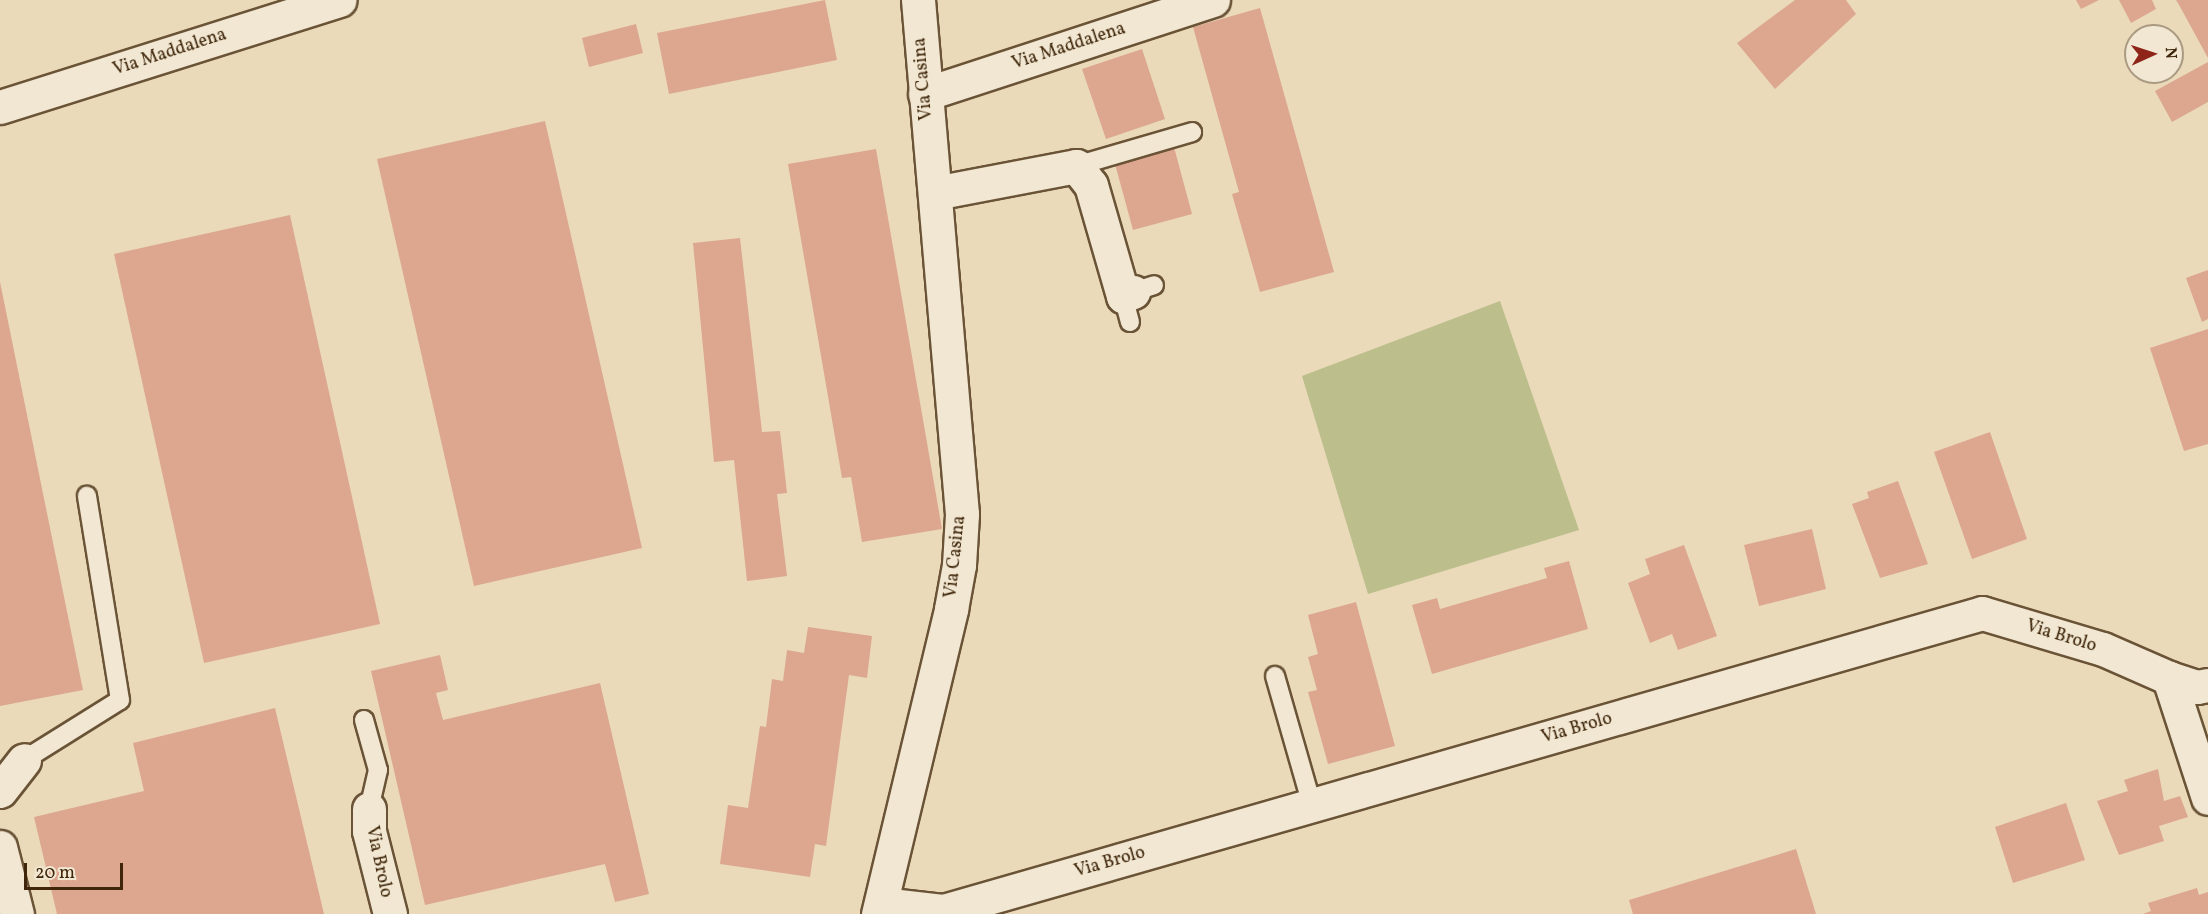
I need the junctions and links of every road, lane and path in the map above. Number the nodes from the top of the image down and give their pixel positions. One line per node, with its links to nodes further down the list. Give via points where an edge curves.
1 (340, 0): 5 (street, Via Maddalena)
2 (918, 0): 4 (street, Via Casina)
3 (1213, 0): 4 (street, Via Maddalena)
4 (926, 94): 8 (street, Via Casina)
5 (0, 107)
6 (1192, 132): 7 (lane)
7 (1076, 166): 8 (street); 9 (street, via 1091,185)
8 (935, 193): 21 (street, Via Casina, via 962,514 959,565 915,774)
9 (1135, 299)
10 (87, 496): 15 (lane, via 120,700)
11 (1275, 676): 18 (lane)
12 (2169, 678): 13 (street, Via Brolo, via 2197,687); 17 (street); 18 (street, Via Brolo, via 2103,650 1982,613)
13 (2208, 685)
14 (364, 720): 19 (lane, via 378,770)
15 (24, 760): 16 (street)
16 (0, 791)
17 (2208, 798)
18 (1312, 805): 22 (street, Via Brolo)
19 (369, 809): 24 (street, Via Brolo, via 369,831)
20 (0, 848): 23 (street)
21 (880, 909): 22 (street, Via Brolo)
22 (940, 912)
23 (17, 914)
24 (390, 914)

